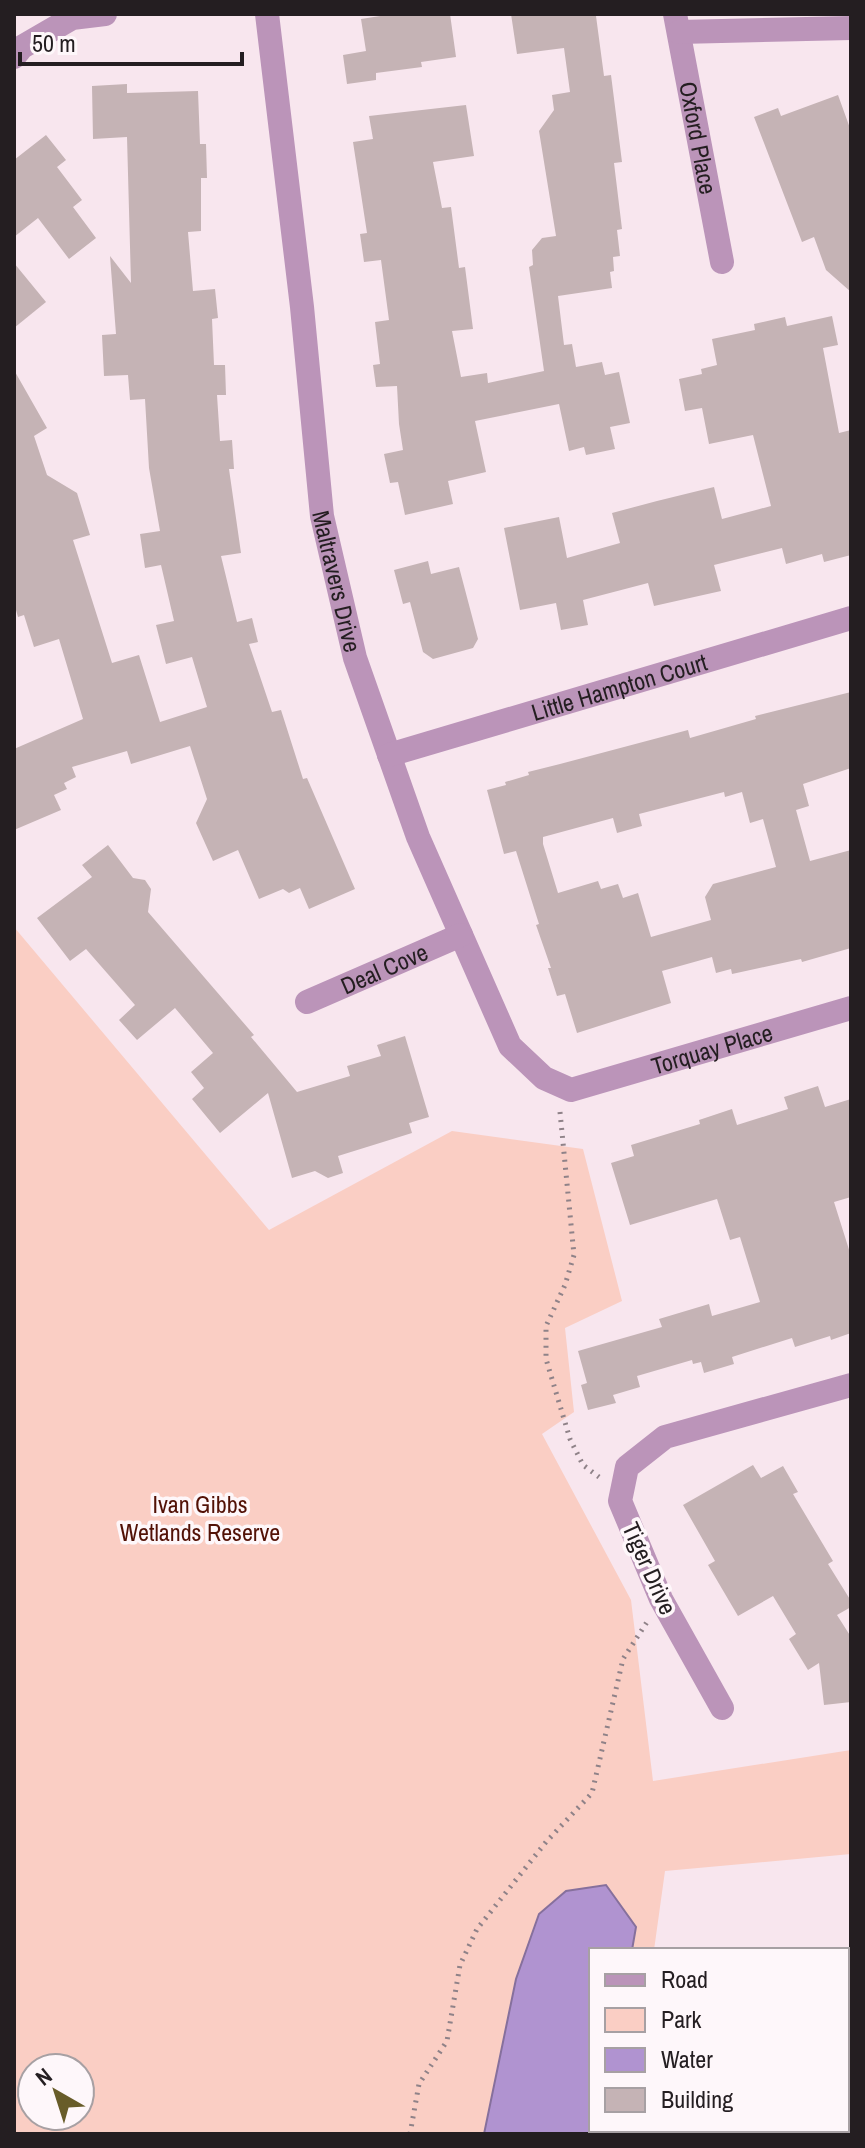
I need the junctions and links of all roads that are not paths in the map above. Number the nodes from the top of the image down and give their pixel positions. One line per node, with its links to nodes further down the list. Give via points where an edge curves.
1 (105, 14): 5 (street, via 72,18)
2 (267, 14): 8 (street, Maltravers Drive, via 322,516 355,658)
3 (677, 23): 4 (street); 6 (street, Oxford Place)
4 (851, 28)
5 (14, 57)
6 (722, 262)
7 (851, 618): 8 (street, Little Hampton Court)
8 (389, 755): 9 (street, Maltravers Drive)
9 (461, 935): 10 (street, Deal Cove); 12 (street, Maltravers Drive, via 510,1046 544,1078)
10 (307, 1002)
11 (851, 1008): 12 (street, Torquay Place)
12 (571, 1090)
13 (851, 1385): 14 (street, Tiger Drive, via 665,1437 627,1467 620,1501 661,1599)
14 (722, 1708)

